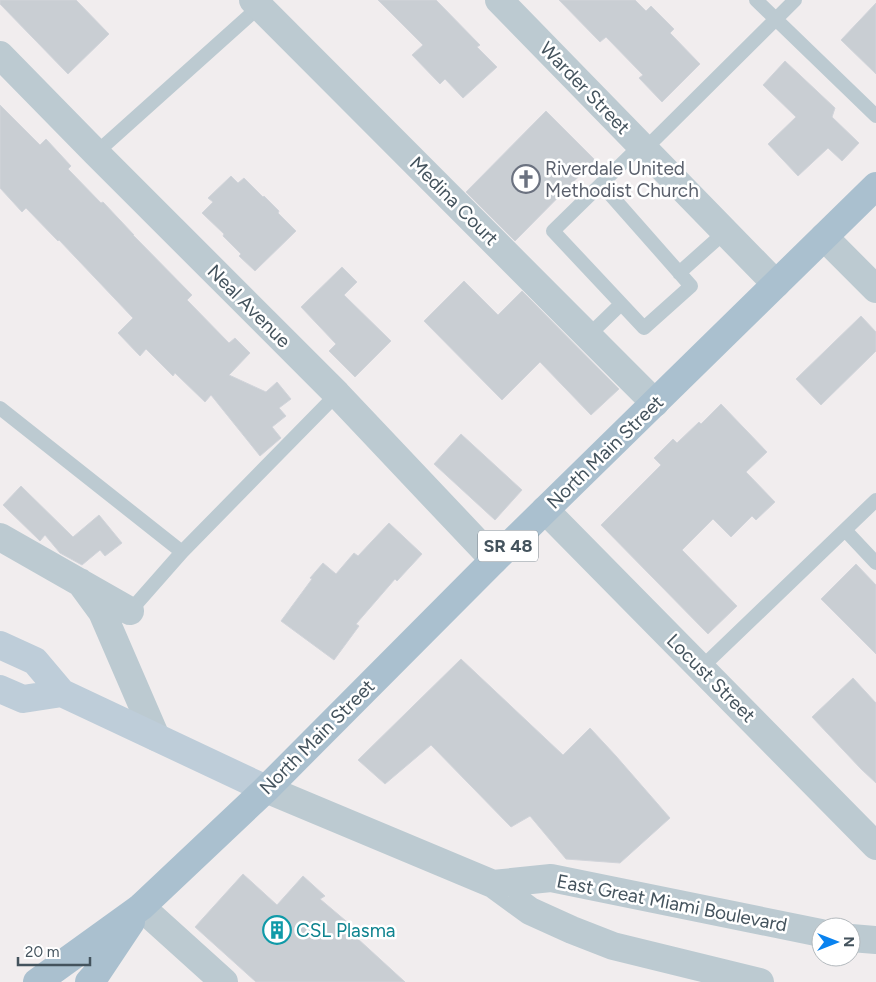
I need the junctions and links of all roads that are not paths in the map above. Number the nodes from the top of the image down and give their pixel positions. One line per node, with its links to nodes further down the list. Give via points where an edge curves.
1 (499, 0): 8 (street, Warder Street)
2 (756, 0): 5 (lane)
3 (795, 0): 5 (lane)
4 (256, 3): 9 (lane); 18 (street, Medina Court)
5 (775, 20): 7 (lane); 8 (lane)
6 (0, 55): 9 (street, Neal Avenue)
7 (876, 116)
8 (643, 147): 10 (lane); 12 (street, Warder Street)
9 (96, 153): 19 (street, Neal Avenue)
10 (600, 184): 14 (lane); 17 (lane, via 553,231)
11 (876, 186): 13 (main road, North Main Street / SR 48)
12 (725, 232): 14 (lane); 15 (street, Warder Street)
13 (824, 236): 15 (main road, North Main Street / SR 48); 16 (street)
14 (679, 273): 17 (lane, via 691,286 644,328)
15 (776, 284): 20 (main road, North Main Street / SR 48)
16 (876, 290)
17 (621, 304): 18 (lane)
18 (588, 336): 20 (street, Medina Court)
19 (337, 394): 26 (lane); 27 (street, Neal Avenue)
20 (655, 403): 23 (main road, North Main Street / SR 48)
21 (0, 408): 26 (lane)
22 (876, 500): 24 (lane)
23 (545, 510): 27 (main road, North Main Street / SR 48); 32 (street, Locust Street)
24 (845, 530): 28 (lane); 32 (lane)
25 (0, 538): 29 (street)
26 (182, 552): 30 (lane)
27 (494, 560): 36 (main road, North Main Street / SR 48)
28 (876, 563)
29 (80, 582): 30 (street); 35 (street, via 106,620)
30 (130, 611)
31 (0, 645): 34 (main road, via 35,661)
32 (701, 668): 37 (street, Locust Street)
33 (0, 689): 34 (main road, via 23,699)
34 (62, 694): 35 (main road)
35 (156, 737): 36 (main road)
36 (266, 789): 38 (street, East Great Miami Boulevard); 39 (main road, North Main Street / SR 48)
37 (876, 846)
38 (493, 884): 40 (street, East Great Miami Boulevard, via 551,878); 46 (street, East Great Miami Boulevard, via 530,911 613,946)
39 (141, 907): 43 (main road, North Main Street / SR 48); 44 (main road, North Main Street / SR 48); 45 (street)
40 (811, 931)
41 (861, 939): 42 (street)
42 (876, 940)
43 (37, 982)
44 (89, 982)
45 (224, 982)
46 (760, 982)

